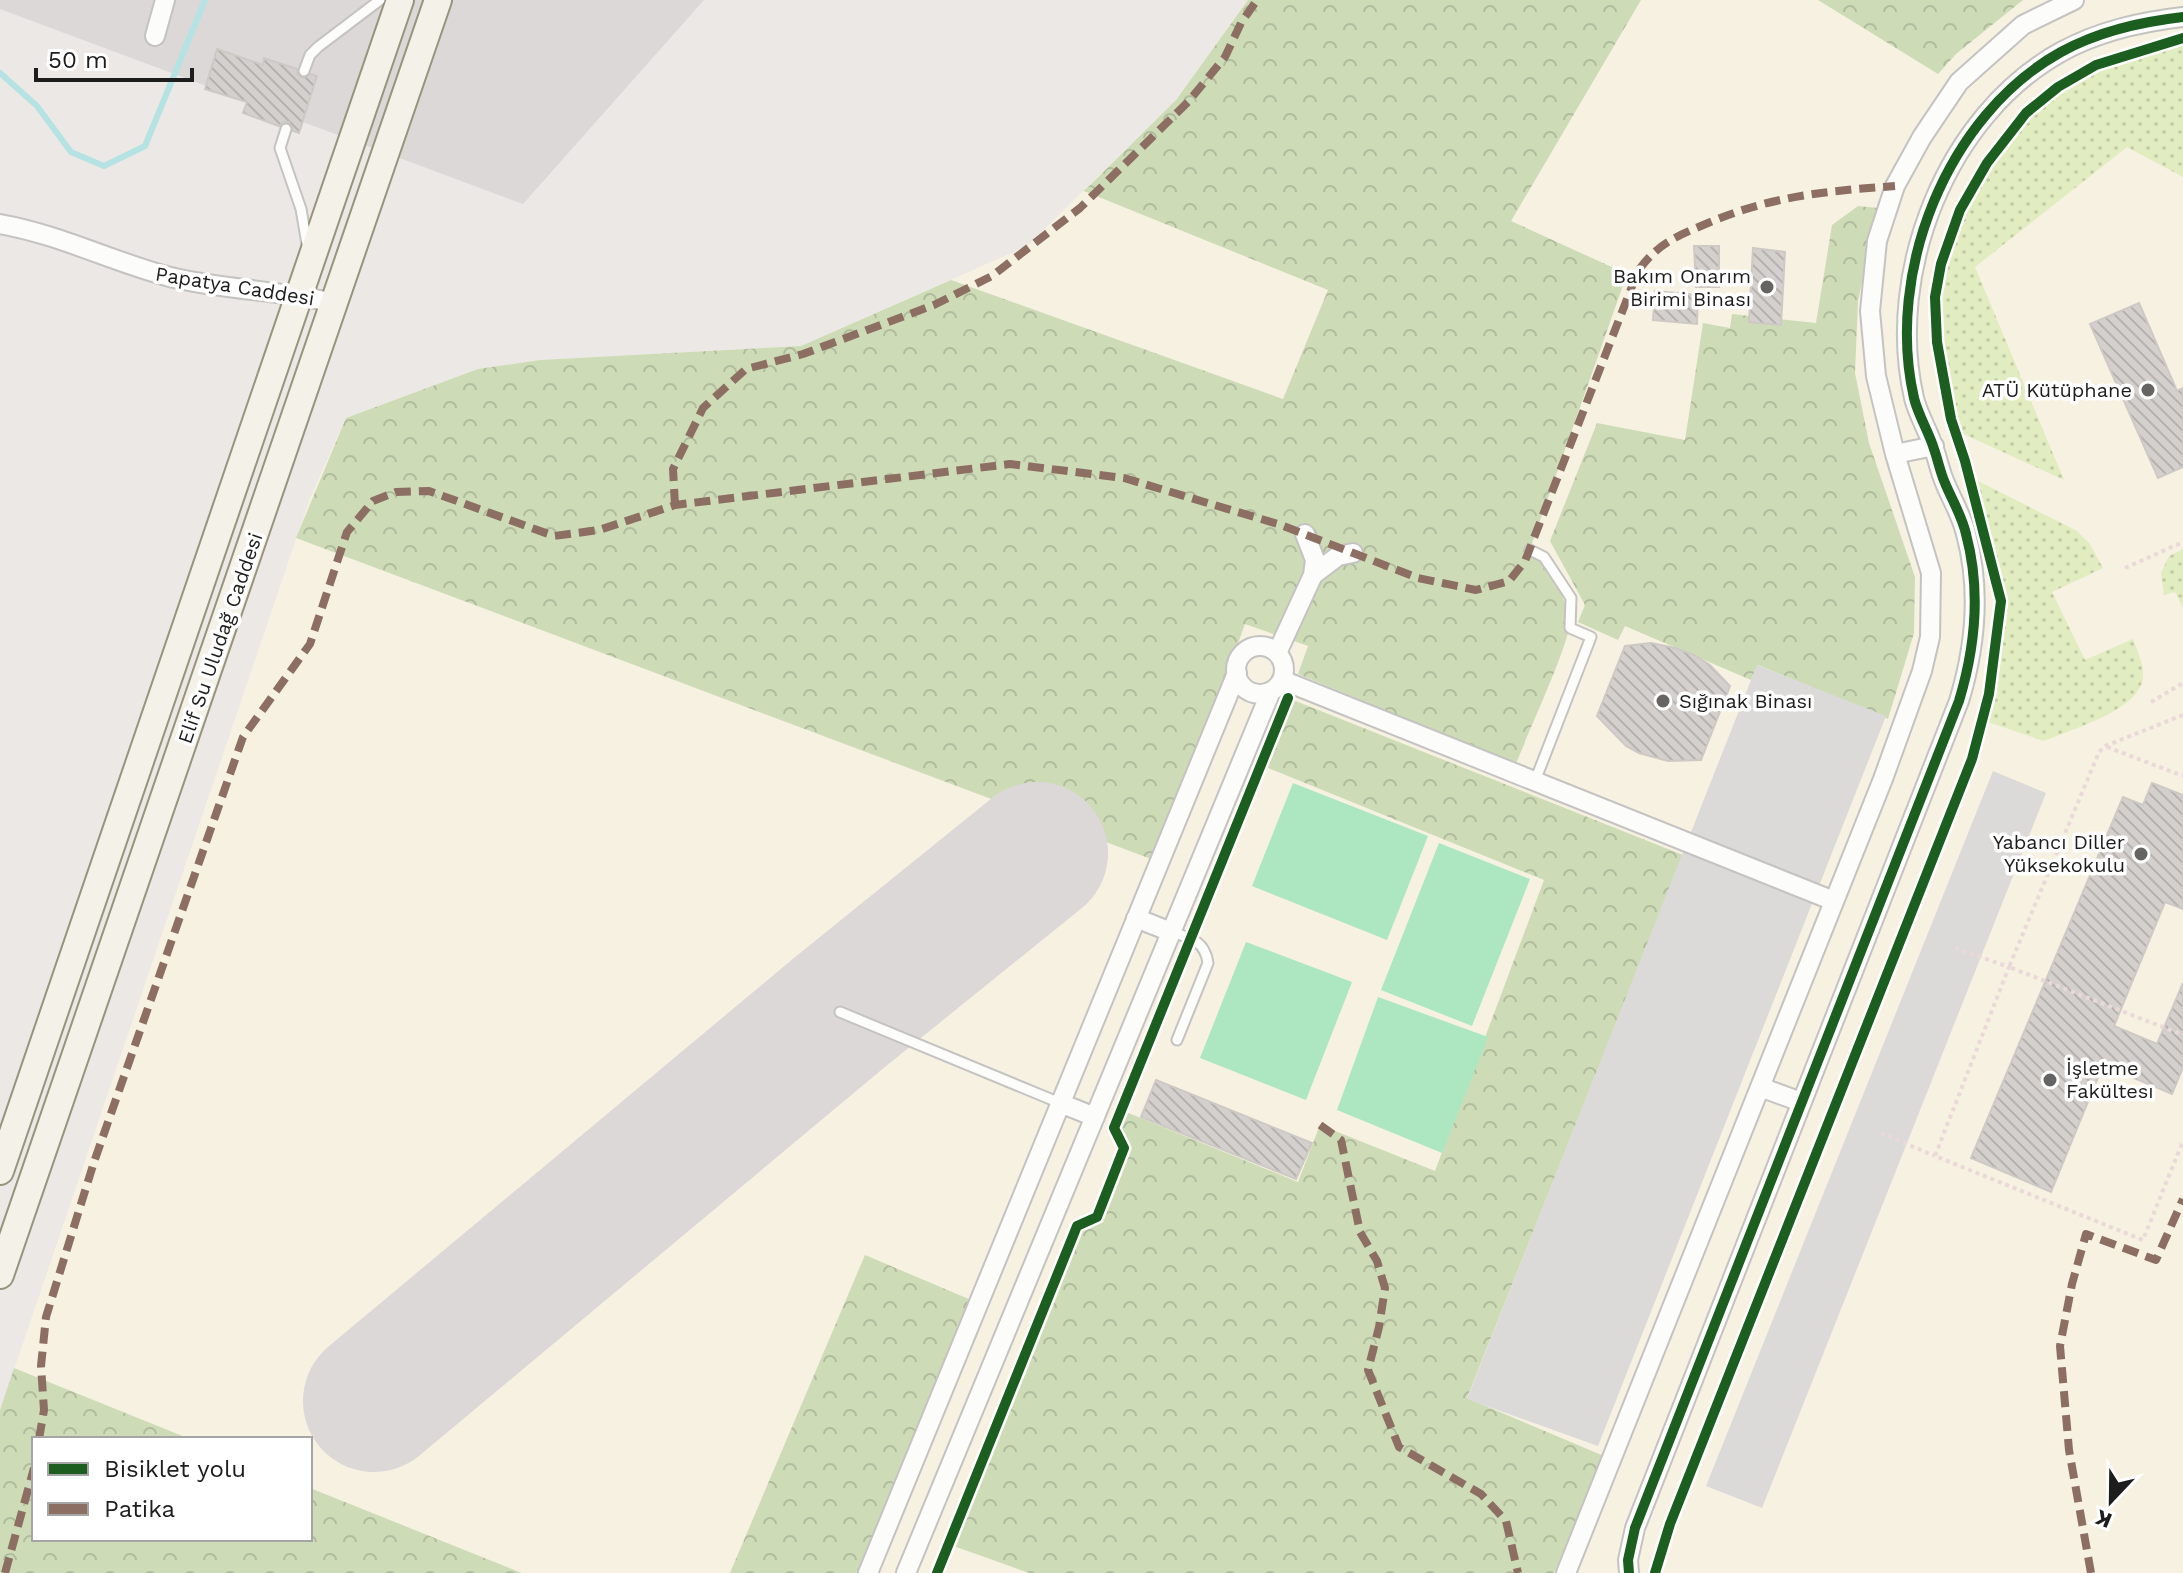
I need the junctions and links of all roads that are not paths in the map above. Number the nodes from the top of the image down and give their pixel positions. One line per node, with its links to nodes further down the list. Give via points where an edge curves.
1 (165, 0): 7 (street)
2 (380, 0): 8 (lane, via 318,47)
3 (400, 0): 11 (main road, Elif Su Uludağ Caddesi)
4 (438, 0): 13 (main road, Elif Su Uludağ Caddesi)
5 (2074, 0): 15 (street, via 2023,25 1959,82 1895,186 1877,241 1870,311 1876,376)
6 (2183, 17): 14 (street, via 2130,25 2059,53 1992,106 1954,160 1911,272 1908,319 1914,400)
7 (155, 36)
8 (304, 71)
9 (286, 129): 11 (lane, via 280,148 301,209)
10 (0, 224): 12 (street, Papatya Caddesi, via 176,278)
11 (309, 263): 12 (main road, Elif Su Uludağ Caddesi)
12 (299, 294): 13 (street, Papatya Caddesi); 33 (main road, Elif Su Uludağ Caddesi)
13 (334, 303): 34 (main road, Elif Su Uludağ Caddesi)
14 (1934, 446): 15 (street); 30 (street, via 1966,530 1976,580 1971,662)
15 (1895, 454): 24 (street, via 1931,573 1930,637 1908,711)
16 (1305, 534): 19 (street, via 1315,560)
17 (1530, 550): 23 (lane, via 1544,557 1571,598 1570,628 1591,637)
18 (1353, 553): 19 (street, via 1338,556)
19 (1313, 575): 20 (street)
20 (1277, 653): 21 (street, via 1267,647 1250,648 1239,658); 22 (street, via 1283,663)
21 (1237, 673): 22 (street, via 1249,691 1264,694); 25 (street)
22 (1277, 685): 23 (street); 26 (street)
23 (1535, 781): 24 (street)
24 (1834, 901): 29 (street)
25 (1136, 918): 26 (street); 31 (street)
26 (1171, 932): 28 (lane, via 1195,939 1206,950 1208,963); 32 (street)
27 (840, 1012): 31 (lane)
28 (1177, 1040)
29 (1760, 1087): 30 (street); 37 (street)
30 (1801, 1102): 38 (street, via 1635,1528)
31 (1060, 1103): 32 (street); 35 (street)
32 (1095, 1117): 36 (street)
33 (0, 1171)
34 (0, 1275)
35 (868, 1573)
36 (906, 1573)
37 (1566, 1573)
38 (1629, 1573)

